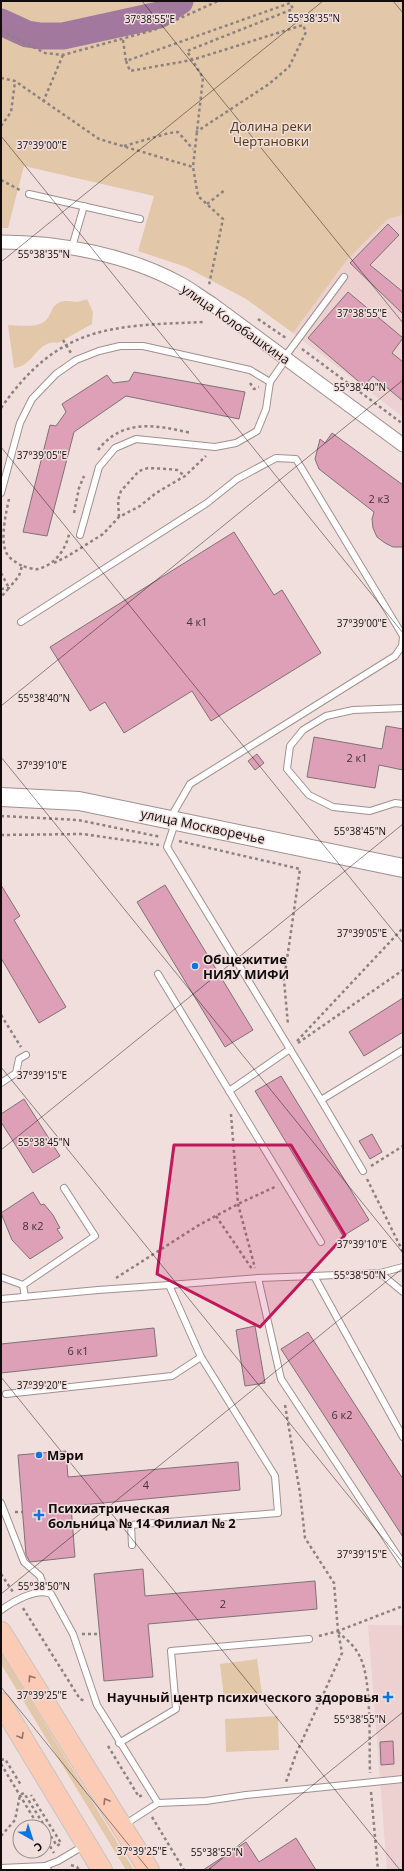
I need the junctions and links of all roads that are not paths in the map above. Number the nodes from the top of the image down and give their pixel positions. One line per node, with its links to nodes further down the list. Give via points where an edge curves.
1 (29, 194): 2 (lane)
2 (84, 206): 3 (lane); 5 (lane)
3 (140, 219)
4 (1, 242): 5 (street, улица Колобашкина, via 36,242)
5 (72, 247): 7 (street, улица Колобашкина, via 146,268 181,284)
6 (344, 277): 7 (lane)
7 (285, 359): 8 (lane); 9 (street, улица Колобашкина)
8 (270, 382): 10 (lane, via 250,370 143,346 120,346 99,350 76,360 56,374 32,399 20,423); 11 (lane, via 266,410 257,431 236,442 215,447 136,439 115,448 99,467)
9 (403, 445)
10 (1, 493)
11 (80, 535)
12 (21, 622): 13 (lane, via 207,503 237,478 276,458 296,460)
13 (403, 637): 17 (lane, via 402,646 395,656 190,784)
14 (403, 708): 16 (lane, via 353,710 326,716 303,730 290,746 287,769 309,795 333,807 370,811 395,803)
15 (1, 797): 17 (main road, улица Москворечье, via 80,801)
16 (403, 804)
17 (173, 819): 18 (main road, улица Москворечье); 20 (lane, via 167,847)
18 (403, 868)
19 (158, 974): 24 (lane)
20 (290, 1049): 24 (lane); 25 (lane)
21 (403, 1050): 25 (lane)
22 (26, 1055): 23 (lane, via 19,1059 16,1073)
23 (1, 1083)
24 (229, 1091): 28 (lane)
25 (322, 1100): 26 (lane)
26 (363, 1171)
27 (64, 1188): 34 (lane, via 95,1236)
28 (321, 1242)
29 (403, 1267): 30 (lane)
30 (380, 1273): 31 (lane); 36 (lane)
31 (314, 1276): 33 (lane); 41 (lane)
32 (1, 1277): 34 (lane)
33 (258, 1278): 35 (lane); 44 (lane, via 281,1379)
34 (23, 1285): 37 (lane)
35 (169, 1285): 37 (lane); 39 (lane)
36 (403, 1292)
37 (25, 1297): 38 (lane)
38 (1, 1299)
39 (201, 1357): 40 (lane, via 172,1376); 43 (lane, via 275,1476 278,1513 131,1525)
40 (6, 1394)
41 (403, 1437)
42 (1, 1503): 45 (lane, via 24,1562 40,1576)
43 (132, 1545)
44 (403, 1564)
45 (46, 1592): 46 (lane, via 17,1599); 50 (lane, via 51,1594 73,1634 97,1706)
46 (1, 1610)
47 (1, 1632): 53 (main road, one-way to 47)
48 (308, 1639): 50 (lane, via 171,1652 176,1709)
49 (1, 1703): 54 (main road, one-way to 54)
50 (119, 1743): 52 (lane)
51 (403, 1779): 52 (lane, via 206,1801)
52 (158, 1803): 53 (lane)
53 (121, 1827): 58 (main road)
54 (86, 1844): 56 (lane); 57 (main road)
55 (1, 1868): 56 (lane)
56 (47, 1868)
57 (102, 1870)
58 (149, 1870)

